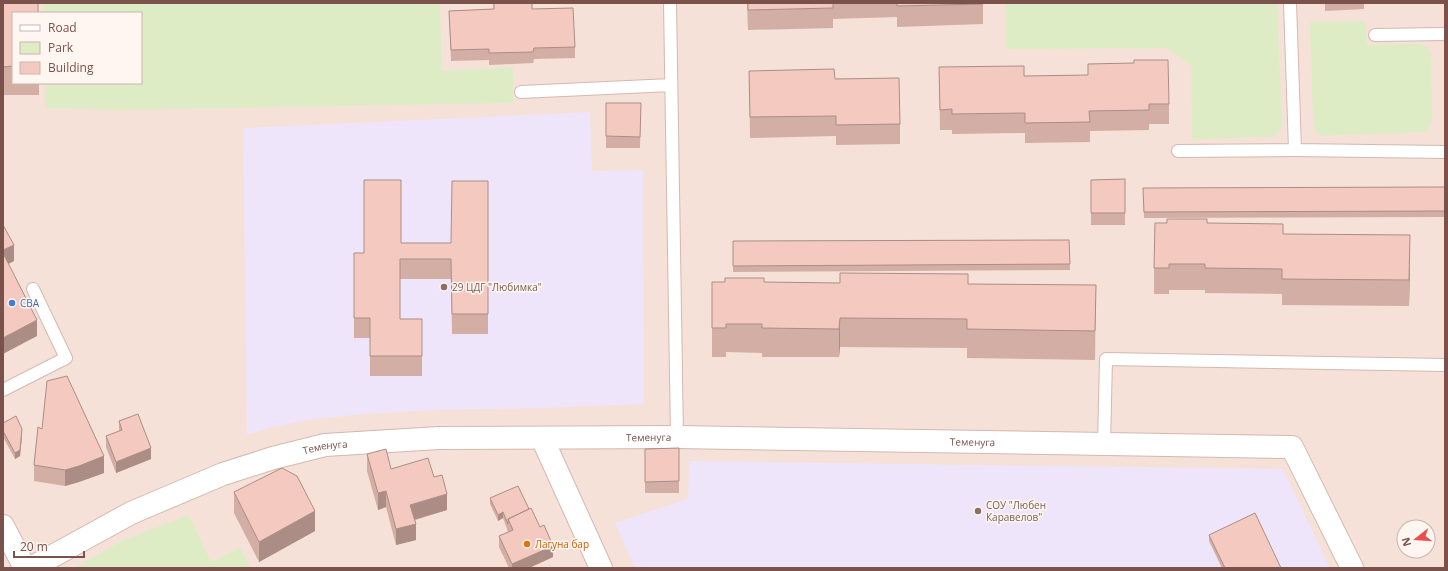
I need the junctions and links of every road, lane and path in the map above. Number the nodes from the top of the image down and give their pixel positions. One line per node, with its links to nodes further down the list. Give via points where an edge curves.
1 (670, 3): 5 (lane)
2 (1290, 3): 7 (lane)
3 (1445, 34): 4 (lane)
4 (1375, 35)
5 (671, 85): 6 (lane); 13 (lane)
6 (521, 92)
7 (1295, 150): 8 (lane); 9 (lane)
8 (1178, 151)
9 (1445, 152)
10 (33, 289): 12 (lane, via 66,358)
11 (1445, 365): 15 (lane, via 1106,359)
12 (3, 390)
13 (677, 437): 14 (street, Теменуга); 15 (street, Теменуга)
14 (542, 438): 18 (street, Теменуга, via 439,438 325,445 273,458 223,474 131,513); 19 (street)
15 (1104, 444): 20 (street, Теменуга, via 1292,447)
16 (3, 526): 17 (street)
17 (25, 568)
18 (31, 568)
19 (600, 568)
20 (1352, 568)

